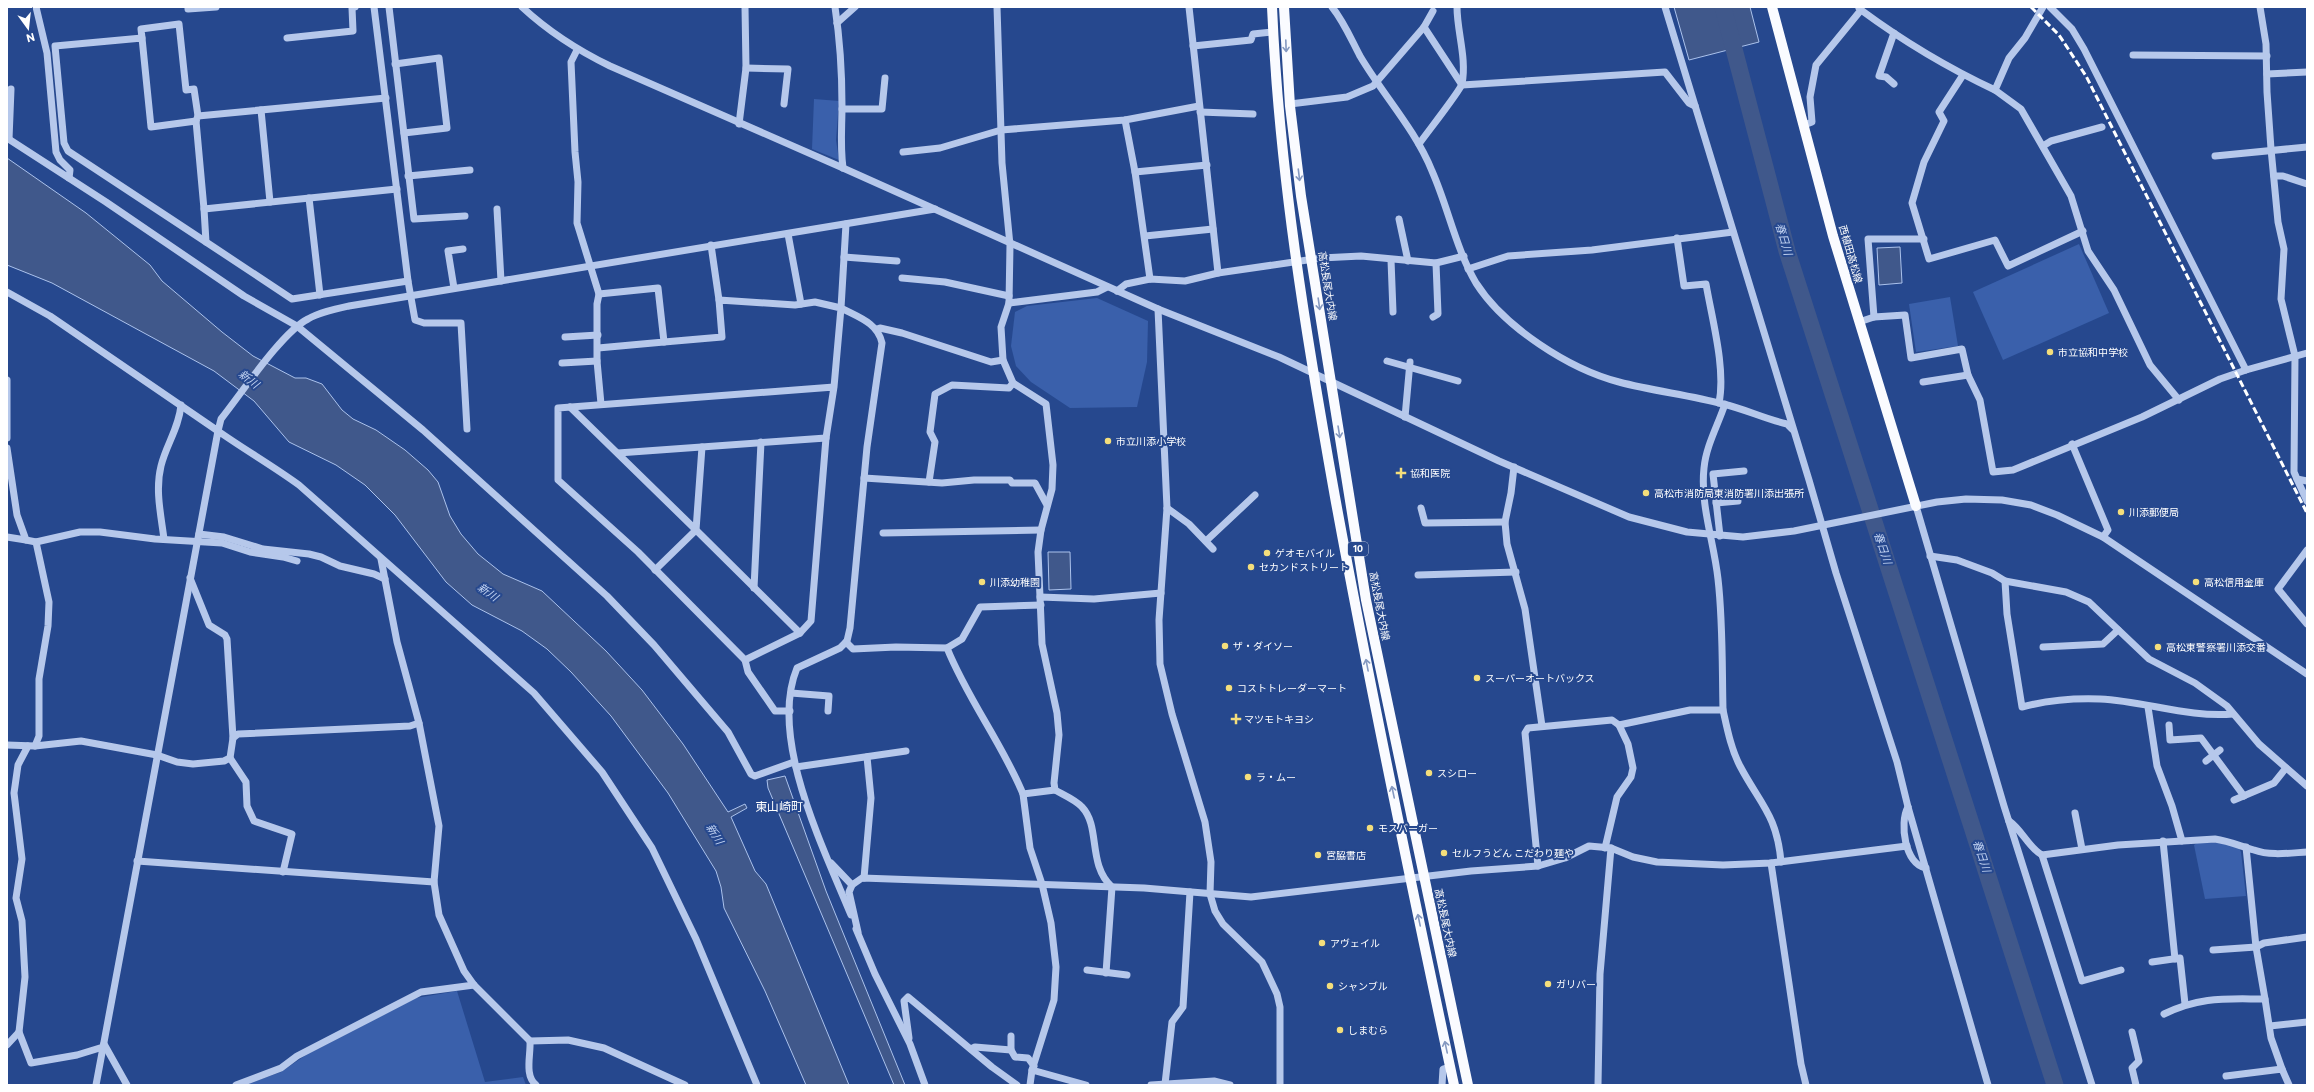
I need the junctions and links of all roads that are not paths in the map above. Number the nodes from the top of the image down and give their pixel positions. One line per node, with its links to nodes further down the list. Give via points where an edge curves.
1 (36, 7): 73 (street, via 47,53 56,152 70,170)
2 (188, 7): 3 (street)
3 (216, 7)
4 (355, 7): 29 (street, via 352,8 353,31)
5 (374, 7): 45 (street)
6 (388, 7): 34 (street)
7 (522, 7): 31 (street, via 556,37)
8 (745, 7): 35 (street)
9 (835, 7): 24 (street)
10 (855, 7): 24 (street)
11 (997, 7): 58 (street)
12 (1189, 7): 30 (street)
13 (1272, 7): 26 (main road, 10)
14 (1284, 7): 47 (main road, 高松長尾大内線 / 10, one-way to 47)
15 (1332, 7): 40 (street)
16 (1457, 7): 42 (street, via 1457,28 1463,51)
17 (1665, 7): 48 (street)
18 (1772, 7): 56 (main road, 西植田高松線)
19 (2043, 7): 44 (street, via 2010,58)
20 (2050, 7): 139 (street, via 2072,29 2084,49)
21 (2260, 7): 33 (street)
22 (1860, 9): 27 (street); 56 (street, via 1816,65 1810,97 1812,122)
23 (1433, 11): 25 (street)
24 (837, 23): 49 (street)
25 (1424, 27): 40 (street); 42 (street, via 1456,80)
26 (1273, 32): 30 (street, via 1253,34 1251,40); 100 (main road, 10, via 1278,110)
27 (1894, 33): 38 (street); 41 (street, via 1879,76 1886,77)
28 (142, 38): 53 (street, via 151,126); 53 (street, via 141,29 179,24 186,90 194,89); 91 (street, via 55,46 64,143 68,150)
29 (287, 38)
30 (1193, 46): 50 (street)
31 (577, 50): 55 (street); 103 (street, via 571,62 578,223)
32 (2133, 55): 33 (street)
33 (2267, 56): 37 (street)
34 (395, 64): 59 (street); 59 (street, via 439,58 448,128)
35 (746, 68): 46 (street, via 788,69); 55 (street)
36 (2307, 72): 37 (street)
37 (2267, 74): 64 (street)
38 (1963, 75): 44 (street); 90 (street, via 1939,112 1944,121 1924,162 1912,203)
39 (885, 78): 49 (street, via 882,109)
40 (1376, 80): 47 (street, via 1373,86 1347,97); 61 (street)
41 (1894, 84)
42 (1462, 85): 48 (street, via 1665,72 1689,103); 61 (street)
43 (11, 89): 60 (street)
44 (1995, 90): 62 (street, via 2021,109)
45 (386, 98): 51 (street); 75 (street)
46 (784, 104)
47 (1290, 104): 97 (main road, 高松長尾大内線 / 10, one-way to 97)
48 (1695, 106): 86 (street)
49 (842, 109): 68 (street, via 840,142)
50 (1200, 109): 52 (street); 54 (street); 67 (street)
51 (261, 110): 53 (street); 77 (street)
52 (1253, 114)
53 (197, 118): 79 (street)
54 (1125, 120): 58 (street); 70 (street)
55 (739, 124): 68 (street)
56 (1804, 125): 125 (main road, 西植田高松線)
57 (2102, 127): 62 (street, via 2052,141)
58 (1001, 130): 65 (street, via 940,148); 93 (street)
59 (404, 133): 71 (street)
60 (8, 139): 73 (street)
61 (1419, 144): 95 (street)
62 (2043, 146): 85 (street, via 2071,196)
63 (2307, 147): 64 (street)
64 (2270, 149): 66 (street); 72 (street)
65 (903, 152)
66 (2215, 156)
67 (1207, 165): 70 (street); 84 (street)
68 (843, 168): 80 (street)
69 (470, 170): 71 (street)
70 (1136, 172): 88 (street)
71 (408, 176): 81 (street, via 414,220)
72 (2274, 176): 74 (street, via 2283,176); 133 (street, via 2278,222 2284,250 2282,299)
73 (69, 178): 126 (street, via 244,296)
74 (2307, 184)
75 (397, 189): 76 (street); 108 (street)
76 (309, 198): 77 (street); 115 (street)
77 (270, 202): 79 (street)
78 (497, 208): 109 (street)
79 (204, 209): 91 (street)
80 (935, 209): 83 (street); 93 (street)
81 (465, 216)
82 (1399, 219): 101 (street)
83 (846, 224): 87 (street); 96 (street)
84 (1213, 229): 88 (street); 105 (street)
85 (2082, 231): 90 (street, via 2008,266 1995,240 1929,259); 148 (street, via 2088,251 2114,290 2150,365)
86 (1733, 232): 89 (street); 155 (street)
87 (788, 234): 92 (street); 119 (street)
88 (1144, 236): 107 (street)
89 (1677, 238): 104 (street, via 1592,250 1508,256); 150 (street, via 1684,286 1706,284 1720,370)
90 (1924, 238): 124 (street, via 1868,239)
91 (206, 242): 115 (street, via 292,299)
92 (710, 245): 103 (street); 118 (street)
93 (1010, 245): 110 (street); 117 (street)
94 (464, 249): 111 (street, via 448,251)
95 (1464, 256): 102 (street); 104 (street)
96 (844, 257): 99 (street); 120 (street)
97 (1312, 260): 98 (street, via 1361,256); 100 (street); 143 (main road, 高松長尾大内線 / 10, one-way to 143)
98 (1391, 260): 101 (street); 122 (street)
99 (897, 261)
100 (1296, 262): 105 (street); 140 (main road, 10)
101 (1408, 262): 102 (street)
102 (1436, 263): 123 (street, via 1438,314)
103 (591, 266): 109 (street); 114 (street)
104 (1468, 269): 150 (street, via 1477,285 1526,334 1590,372 1619,382)
105 (1218, 273): 107 (street, via 1185,281)
106 (902, 278): 117 (street, via 945,282)
107 (1150, 279): 112 (street, via 1126,284)
108 (408, 281): 115 (street); 116 (street)
109 (501, 281): 111 (street)
110 (1107, 287): 112 (street); 117 (street, via 1096,292)
111 (454, 288): 116 (street)
112 (1117, 291): 121 (street)
113 (7, 292): 151 (street, via 50,316)
114 (599, 294): 128 (street); 130 (street, via 658,288)
115 (320, 295)
116 (408, 296): 126 (street, via 328,311); 154 (street, via 415,320 424,323 460,323)
117 (1009, 299): 135 (street, via 1001,327)
118 (719, 300): 119 (street); 130 (street, via 722,337)
119 (801, 304): 120 (street, via 815,302)
120 (841, 308): 127 (street); 147 (street)
121 (1158, 309): 140 (street); 176 (street)
122 (1393, 312)
123 (1433, 317)
124 (1874, 317): 125 (street); 141 (street, via 1904,316 1911,358 1962,350)
125 (1859, 322): 175 (main road, 西植田高松線)
126 (297, 326): 156 (street, via 221,419); 235 (street, via 423,430 608,596 712,711 728,732 750,774 755,776)
127 (877, 329): 135 (street, via 902,333 991,362); 166 (street, via 882,343 881,358)
128 (598, 335): 129 (street); 131 (street)
129 (565, 337)
130 (664, 342): 131 (street)
131 (598, 348): 134 (street)
132 (2307, 353): 133 (street)
133 (2295, 356): 139 (street); 167 (street, via 2294,472)
134 (597, 360): 137 (street); 149 (street)
135 (1003, 360): 146 (street)
136 (1387, 361): 138 (street)
137 (562, 363)
138 (1410, 365): 144 (street); 153 (street)
139 (2246, 370): 148 (street, via 2220,379)
140 (1314, 373): 143 (street); 262 (main road, 10, one-way to 140, via 1356,611)
141 (1968, 375): 145 (street); 160 (street, via 1980,400 1993,472 2013,470)
142 (7, 382): 157 (street)
143 (1332, 382): 153 (street); 260 (main road, 高松長尾大内線 / 10, one-way to 260, via 1366,600)
144 (1458, 382)
145 (1923, 382)
146 (1013, 383): 169 (street, via 1009,388 952,385 935,394 930,432 936,442); 174 (street, via 1046,404 1053,465 1052,490)
147 (834, 387): 149 (street); 158 (street)
148 (2179, 400): 160 (street)
149 (601, 404): 152 (street)
150 (1722, 404): 155 (street, via 1787,424); 183 (street, via 1704,468 1707,526)
151 (181, 405): 156 (street); 188 (street, via 174,434 161,467 158,488)
152 (570, 406): 163 (street); 197 (street, via 558,408 558,480)
153 (1405, 416): 164 (street)
154 (467, 429)
155 (1792, 429): 179 (street)
156 (218, 431): 186 (street); 195 (street, via 299,485)
157 (7, 438)
158 (826, 438): 159 (street); 209 (street, via 811,621)
159 (761, 442): 161 (street); 203 (street)
160 (2072, 444): 187 (street, via 2108,530)
161 (702, 447): 163 (street); 180 (street)
162 (7, 448): 189 (street, via 17,515)
163 (618, 453): 180 (street)
164 (1514, 467): 178 (street); 183 (street, via 1630,517 1663,528)
165 (1744, 471): 173 (street, via 1713,474)
166 (864, 478): 169 (street); 210 (street, via 850,628)
167 (2297, 479): 168 (street); 172 (street)
168 (2307, 481)
169 (929, 482): 174 (street, via 1010,480 1012,483 1035,483)
170 (1255, 495): 190 (street)
171 (1738, 501): 173 (street)
172 (2307, 501)
173 (1716, 503): 184 (street)
174 (1047, 505): 181 (street)
175 (1916, 506): 179 (street); 187 (street, via 1952,500 2002,500 2031,505); 194 (street)
176 (1167, 508): 190 (street); 204 (street)
177 (1421, 508): 178 (street, via 1425,523)
178 (1505, 522): 198 (street, via 1507,544)
179 (1824, 524): 184 (street, via 1760,536); 242 (street, via 1897,762)
180 (696, 530): 197 (street); 203 (street)
181 (1041, 530): 182 (street); 205 (street, via 1038,552)
182 (883, 533)
183 (1712, 536): 184 (street); 217 (street, via 1718,579)
184 (1720, 536)
185 (7, 537): 189 (street)
186 (198, 537): 188 (street); 196 (street, via 250,552); 200 (street); 201 (street, via 224,537 263,549 309,554)
187 (2103, 537): 214 (street)
188 (164, 539): 191 (street, via 80,532)
189 (26, 540): 191 (street)
190 (1206, 541): 192 (street)
191 (36, 542): 227 (street, via 49,602 48,626 39,679 39,736)
192 (1213, 549)
193 (2307, 550): 207 (street, via 2278,589)
194 (1930, 556): 202 (street, via 1944,556 1957,560 1992,573); 244 (street)
195 (381, 559): 201 (street); 304 (street, via 534,693 602,772 652,848 696,939)
196 (297, 561)
197 (655, 570): 213 (street)
198 (1516, 572): 199 (street); 224 (street, via 1525,609)
199 (1418, 575)
200 (190, 578): 225 (street, via 209,625 227,639); 230 (street)
201 (384, 579): 221 (street, via 397,642)
202 (2005, 581): 208 (street, via 2078,596 2089,602); 216 (street, via 2007,614 2022,707 2049,700 2101,699)
203 (754, 588): 209 (street)
204 (1161, 593): 205 (street, via 1094,599); 268 (street, via 1158,620 1160,664 1172,714 1205,822 1211,862)
205 (1040, 597): 206 (street)
206 (1041, 605): 212 (street, via 980,607 962,639); 238 (street, via 1042,644 1057,713 1054,783)
207 (2307, 623)
208 (2118, 630): 211 (street, via 2103,644); 220 (street, via 2149,659 2195,683 2227,706)
209 (800, 633): 213 (street)
210 (846, 642): 212 (street, via 853,649); 215 (street, via 840,648 796,668)
211 (2043, 647)
212 (947, 648): 239 (street, via 975,706 1013,768)
213 (745, 660): 218 (street, via 748,672 775,711)
214 (2307, 674)
215 (791, 693): 218 (street); 219 (street, via 829,696)
216 (2148, 707): 220 (street, via 2204,716); 245 (street, via 2157,766)
217 (1723, 710): 222 (street, via 1690,710); 256 (street, via 1739,764 1774,823)
218 (790, 711): 235 (street, via 790,745)
219 (828, 711)
220 (2233, 714): 236 (street, via 2259,744)
221 (419, 723): 225 (street, via 410,726 238,734); 263 (street, via 439,826)
222 (1619, 725): 224 (street, via 1612,720 1578,725); 249 (street, via 1628,744 1633,768 1631,777 1617,797)
223 (2169, 725): 231 (street, via 2170,740 2201,738)
224 (1542, 726): 257 (street, via 1528,728 1526,733)
225 (234, 738): 233 (street)
226 (7, 745): 227 (street)
227 (32, 746): 230 (street, via 81,741); 285 (street, via 18,765 14,793 22,859 16,898 22,921 25,977)
228 (2220, 750): 231 (street)
229 (906, 751): 232 (street)
230 (157, 755): 233 (street, via 176,762 193,764 224,761); 254 (street)
231 (2213, 755): 234 (street); 240 (street)
232 (867, 757): 235 (street); 261 (street, via 871,798)
233 (230, 758): 259 (street, via 246,782 247,806 254,821 292,834)
234 (2206, 761)
235 (795, 764): 253 (street)
236 (2286, 768): 237 (street); 240 (street, via 2274,783)
237 (2307, 786)
238 (1056, 790): 239 (street); 266 (street, via 1082,806 1089,817 1099,871)
239 (1023, 794): 264 (street, via 1030,848)
240 (2244, 796): 241 (street)
241 (2234, 800)
242 (1908, 807): 247 (street, via 1904,821); 258 (street)
243 (2075, 813): 250 (street)
244 (2009, 821): 252 (street, via 2036,852); 318 (street)
245 (2182, 841): 246 (street); 248 (street, via 2214,839)
246 (2163, 842): 250 (street); 273 (street)
247 (1907, 846): 256 (street); 258 (street, via 1915,863)
248 (2246, 847): 251 (street, via 2267,852); 271 (street)
249 (1608, 848): 255 (street, via 1633,857 1678,864); 257 (street, via 1589,846 1565,858); 315 (street, via 1600,974)
250 (2082, 849): 252 (street)
251 (2307, 852)
252 (2042, 855): 276 (street, via 2082,981)
253 (828, 859): 265 (street); 269 (street)
254 (137, 861): 259 (street); 291 (street)
255 (1771, 862): 256 (street); 316 (street)
256 (1781, 862)
257 (1538, 866): 260 (street)
258 (1926, 868): 317 (street)
259 (283, 872): 263 (street)
260 (1424, 876): 262 (street); 314 (main road, 高松長尾大内線 / 10)
261 (864, 878): 264 (street); 265 (street)
262 (1410, 878): 268 (street, via 1251,897); 294 (main road, 10, one-way to 262)
263 (434, 882): 279 (street, via 439,916 464,971)
264 (1042, 884): 266 (street); 295 (street, via 1051,923 1056,967 1054,1000)
265 (852, 885): 269 (street, via 850,892)
266 (1112, 887): 267 (street); 277 (street)
267 (1190, 892): 268 (street); 298 (street, via 1183,1007 1172,1022)
268 (1210, 894): 311 (street, via 1218,917 1262,962 1277,994 1280,1007)
269 (858, 932): 289 (street, via 875,974)
270 (2307, 937): 271 (street, via 2264,942)
271 (2256, 947): 272 (street); 280 (street)
272 (2213, 950)
273 (2175, 959): 274 (street); 281 (street, via 2180,958)
274 (2152, 962)
275 (1087, 970): 277 (street)
276 (2120, 970)
277 (1106, 972): 278 (street)
278 (1127, 976)
279 (474, 985): 288 (street); 301 (street, via 421,992 298,1056 281,1068)
280 (2265, 999): 281 (street, via 2206,999); 284 (street)
281 (2185, 1004): 282 (street)
282 (2164, 1014)
283 (2307, 1022): 284 (street)
284 (2270, 1026): 296 (street, via 2271,1038)
285 (20, 1032): 290 (street); 291 (street, via 32,1063 77,1055)
286 (2132, 1032): 319 (street, via 2139,1061 2132,1068)
287 (1011, 1036): 293 (street)
288 (530, 1041): 302 (street, via 529,1071 532,1082); 303 (street, via 568,1040 604,1048)
289 (910, 1044): 292 (street, via 904,1001 908,997); 305 (street)
290 (7, 1045)
291 (104, 1045): 299 (street); 300 (street)
292 (971, 1049): 293 (street, via 975,1047); 306 (street)
293 (1011, 1050): 295 (street, via 1015,1057 1028,1058)
294 (1450, 1067): 312 (street, via 1443,1069); 313 (main road, 10)
295 (1033, 1068): 307 (street); 308 (street)
296 (2282, 1069): 297 (street); 320 (street)
297 (2226, 1076)
298 (1165, 1084): 309 (street); 310 (street, via 1214,1081)
299 (96, 1085)
300 (128, 1085)
301 (236, 1085)
302 (536, 1085)
303 (685, 1085)
304 (757, 1085)
305 (926, 1085)
306 (1017, 1085)
307 (1030, 1085)
308 (1086, 1085)
309 (1151, 1085)
310 (1230, 1085)
311 (1280, 1085)
312 (1442, 1085)
313 (1454, 1085)
314 (1468, 1085)
315 (1598, 1085)
316 (1806, 1085)
317 (1988, 1085)
318 (2092, 1085)
319 (2136, 1085)
320 (2289, 1085)

